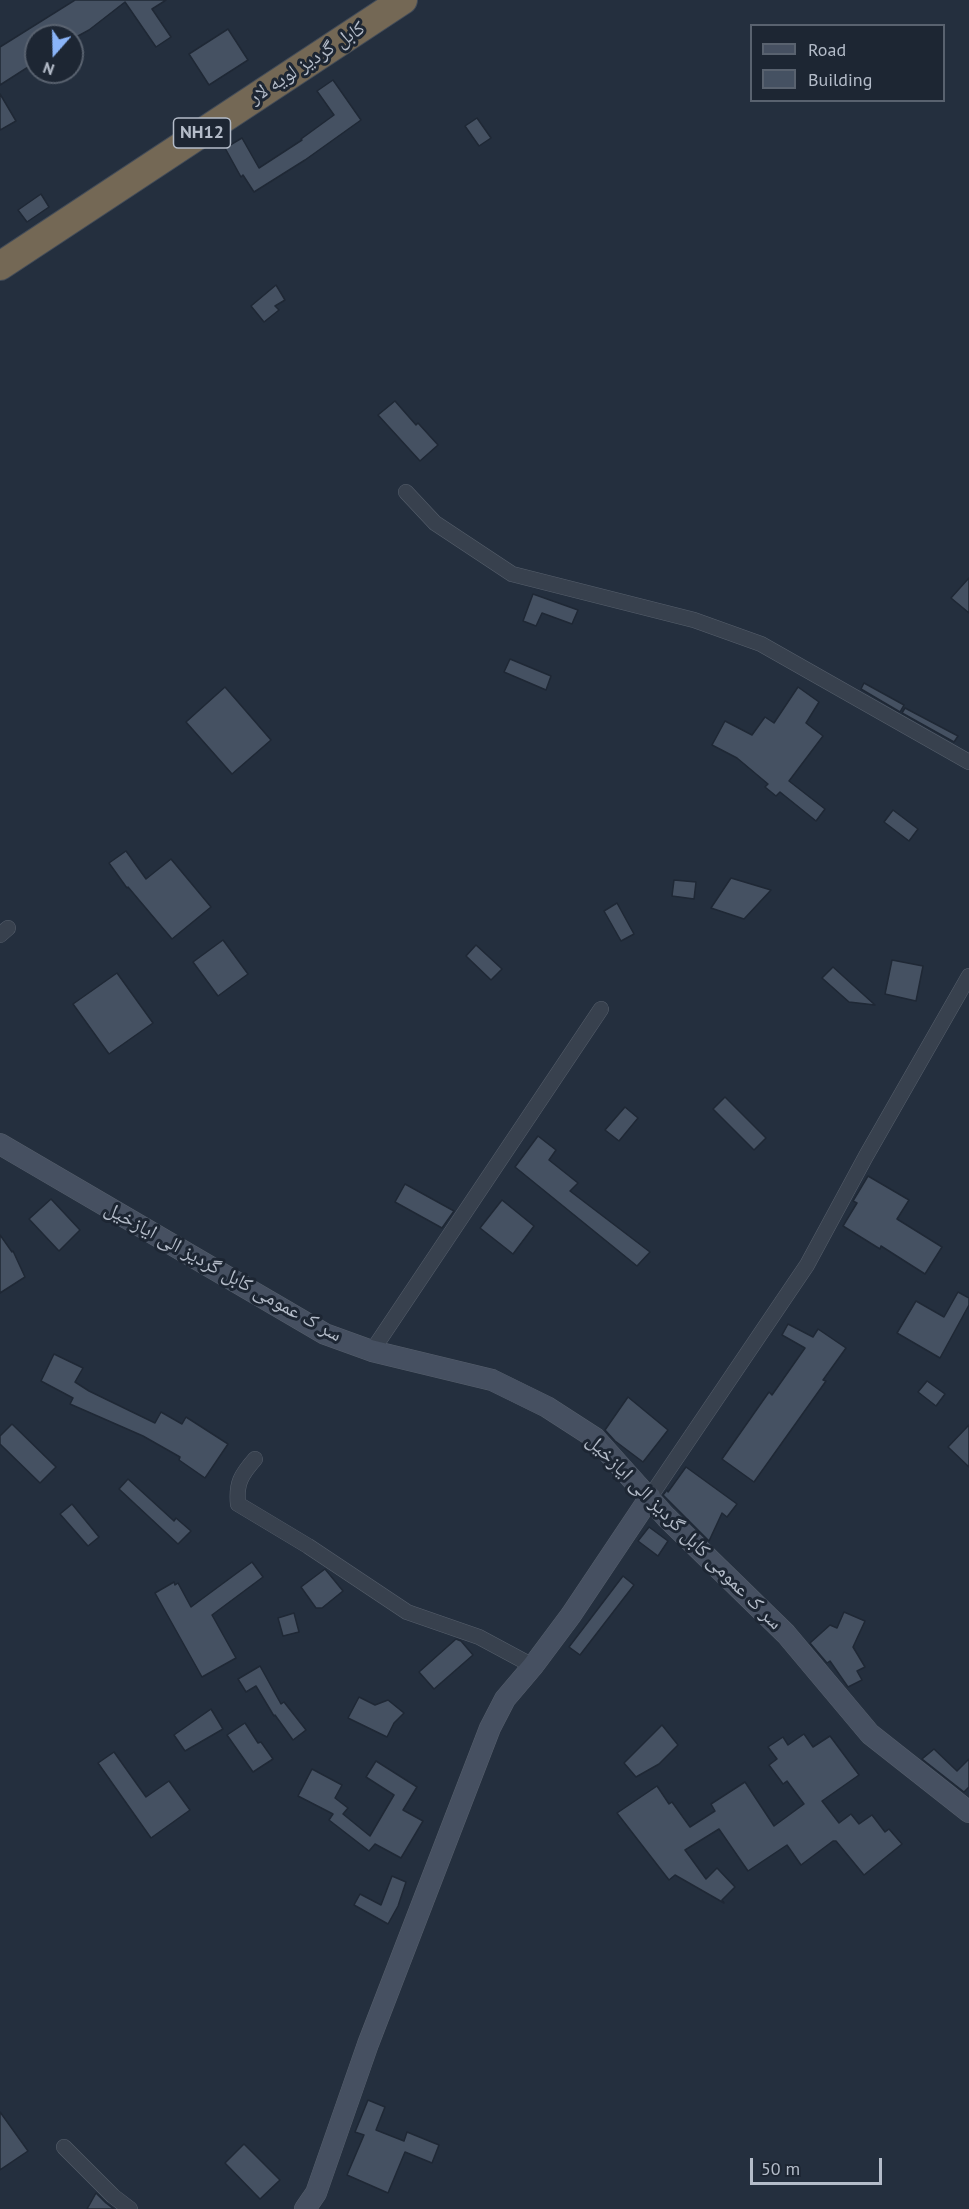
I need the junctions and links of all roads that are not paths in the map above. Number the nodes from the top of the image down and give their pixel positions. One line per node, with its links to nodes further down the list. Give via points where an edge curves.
1 (403, 0): 2 (highway, کابل گردیز لویه لار / NH12)
2 (0, 266)
3 (406, 492): 4 (street, via 435,523 512,574 694,620 761,644)
4 (969, 762)
5 (969, 976): 10 (street, via 807,1265)
6 (601, 1009): 8 (street)
7 (0, 1144): 8 (main road, سر ک عمومی کابل گردیز الی ایازخیل, via 325,1334)
8 (372, 1351): 10 (main road, سر ک عمومی کابل گردیز الی ایازخیل, via 492,1380 547,1407 595,1438)
9 (255, 1459): 11 (street, via 242,1474 236,1491 238,1504 407,1612 478,1637)
10 (650, 1497): 11 (main road); 12 (main road, سر ک عمومی کابل گردیز الی ایازخیل, via 786,1634 870,1734)
11 (533, 1666): 15 (main road, via 505,1699 490,1728 368,2044 316,2193)
12 (969, 1812)
13 (64, 2147): 14 (street)
14 (130, 2209)
15 (305, 2209)

